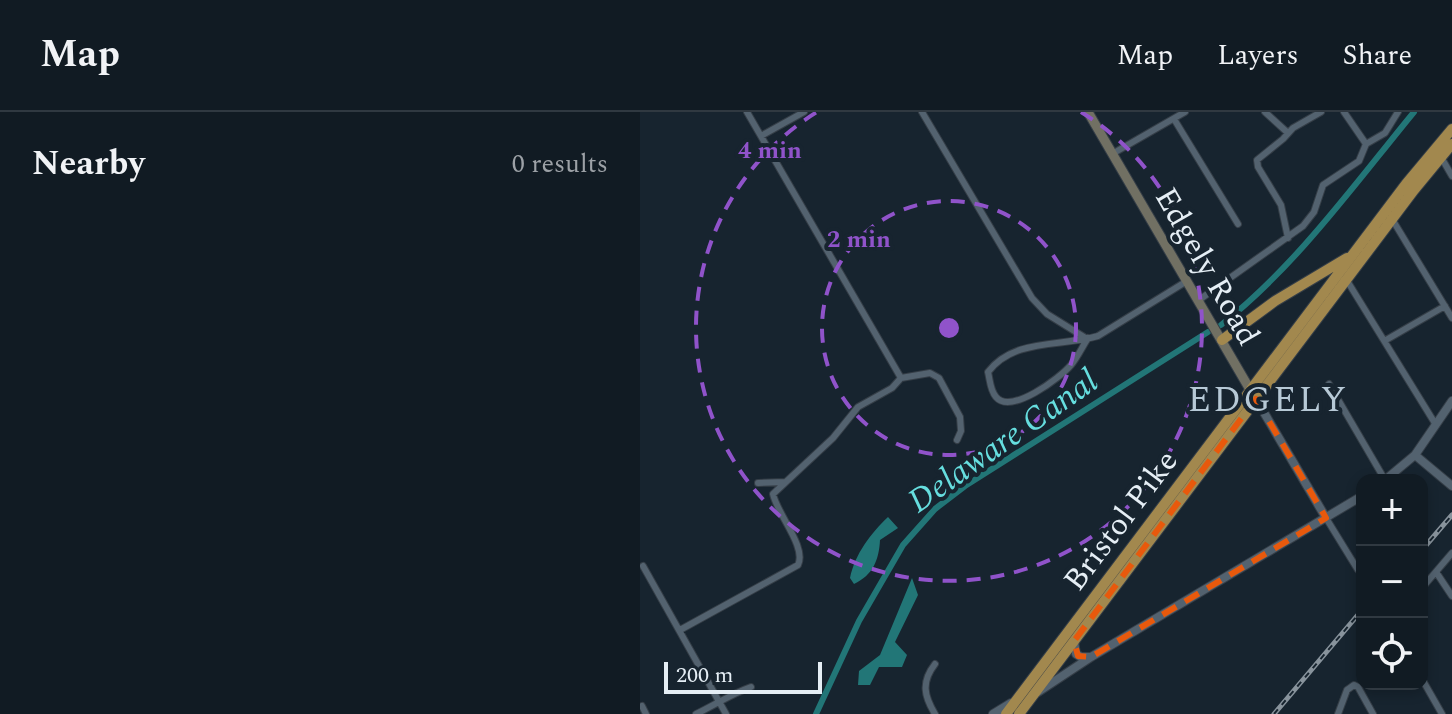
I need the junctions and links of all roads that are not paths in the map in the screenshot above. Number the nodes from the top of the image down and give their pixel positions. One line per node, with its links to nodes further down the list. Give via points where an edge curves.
1 (747, 112): 13 (street)
2 (804, 112): 13 (street)
3 (922, 112): 28 (street, via 1037,305)
4 (1088, 112): 16 (main road, Edgely Road)
5 (1185, 112): 10 (street)
6 (1265, 112): 12 (street)
7 (1321, 112): 12 (street)
8 (1344, 112): 14 (street)
9 (1398, 112): 14 (street, via 1385,133)
10 (1174, 119): 16 (street); 20 (street)
11 (1452, 129): 22 (highway, Bristol Pike)
12 (1288, 133): 21 (street, via 1257,160 1281,205)
13 (761, 136): 31 (street)
14 (1366, 144): 21 (street, via 1359,161 1323,185 1314,212)
15 (1452, 144): 17 (highway, Bristol Pike)
16 (1112, 154): 24 (main road, Edgely Road)
17 (1441, 157): 18 (street); 19 (highway, Bristol Pike)
18 (1452, 176)
19 (1392, 218): 23 (highway, Bristol Pike); 26 (street)
20 (1238, 224)
21 (1288, 238): 25 (street)
22 (1353, 253): 29 (highway); 33 (highway, Bristol Pike)
23 (1346, 279): 30 (street); 33 (highway, Bristol Pike)
24 (1187, 281): 25 (main road, Edgely Road); 28 (street)
25 (1199, 300): 29 (main road, Edgely Road)
26 (1445, 306): 27 (street); 30 (street)
27 (1452, 318)
28 (1088, 338): 28 (street, via 1066,370 1030,395 1010,403 994,395 988,372 998,359 1037,343 1052,346)
29 (1222, 340): 33 (main road, Edgely Road)
30 (1386, 340): 35 (street)
31 (901, 378): 36 (street, via 932,373 939,378 960,417); 40 (street, via 852,413)
32 (1329, 384): 38 (street)
33 (1253, 394): 44 (street, Edgely Road); 52 (highway, Bristol Pike); 57 (highway, Bristol Pike)
34 (1452, 401): 35 (street)
35 (1436, 425): 37 (street)
36 (957, 440)
37 (1415, 455): 39 (street); 42 (street)
38 (1382, 474)
39 (1392, 474)
40 (785, 482): 41 (street); 51 (street, via 773,496 800,555 798,565)
41 (758, 483)
42 (1451, 485)
43 (1356, 500): 44 (street)
44 (1326, 518): 47 (street, Edgely Road); 53 (street)
45 (1452, 553): 48 (street)
46 (643, 566): 51 (street)
47 (1356, 567)
48 (1436, 572): 49 (street); 50 (street)
49 (1428, 581)
50 (1452, 596)
51 (680, 630): 59 (street)
52 (1074, 641): 53 (street, via 1078,656); 58 (highway, Bristol Pike)
53 (1091, 657): 58 (street)
54 (935, 664): 64 (street, via 925,690)
55 (751, 687): 59 (street)
56 (1428, 690): 70 (street)
57 (1018, 698): 65 (street); 66 (highway, Bristol Pike)
58 (1031, 698): 67 (highway, Bristol Pike)
59 (721, 702): 62 (street); 63 (street)
60 (642, 706): 61 (street)
61 (646, 714)
62 (696, 714)
63 (726, 714)
64 (935, 714)
65 (993, 714)
66 (1006, 714)
67 (1019, 714)
68 (1338, 714): 69 (street, via 1354,685)
69 (1373, 714)
70 (1442, 714)

